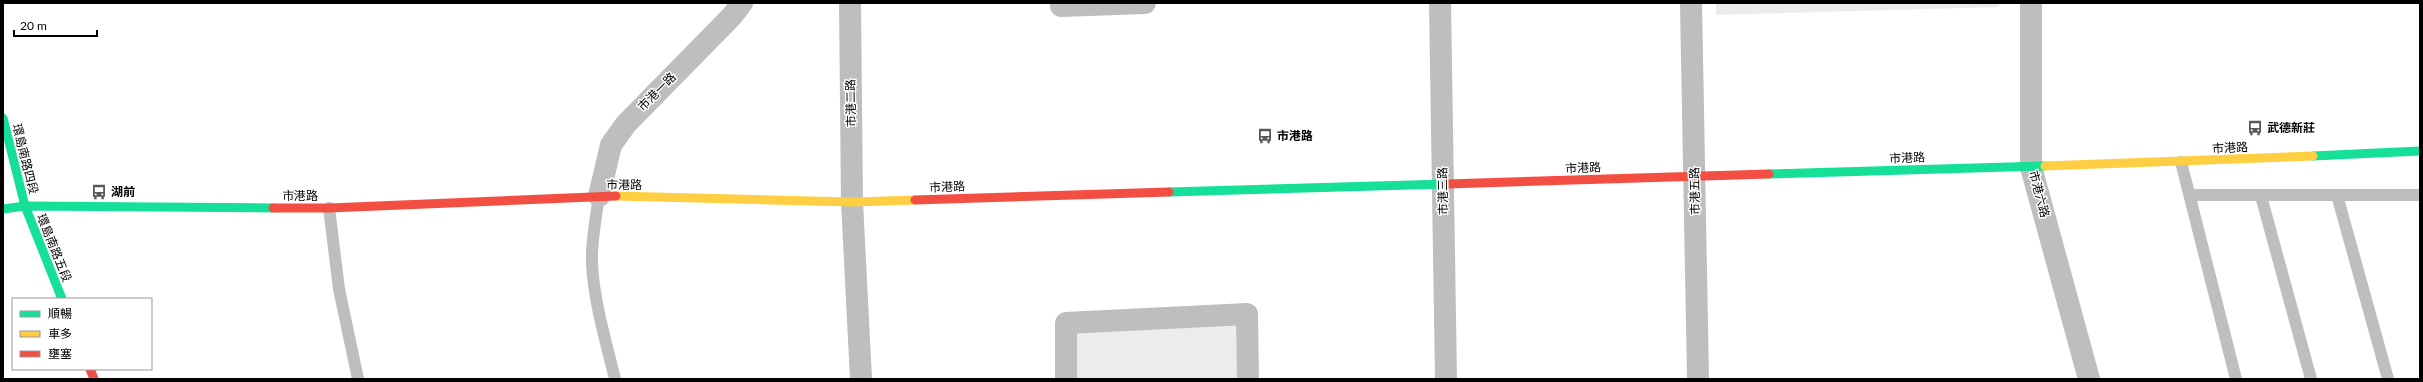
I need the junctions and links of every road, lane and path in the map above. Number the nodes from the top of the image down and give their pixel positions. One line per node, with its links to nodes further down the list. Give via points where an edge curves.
1 (742, 3): 16 (street, 市港一路, via 626,124 611,145)
2 (850, 3): 19 (street, 市港二路)
3 (1061, 3): 4 (street, via 1061,6)
4 (1145, 3)
5 (1440, 3): 13 (street, 市港三路)
6 (1691, 3): 12 (street, 市港五路)
7 (2031, 3): 11 (street, 市港六路)
8 (3, 118): 20 (street, 環島南路四段)
9 (2420, 151): 10 (street, 市港路)
10 (2181, 162): 11 (street, 市港路); 14 (lane)
11 (2031, 167): 12 (street, 市港路); 31 (street, 市港六路)
12 (1695, 177): 13 (street, 市港路); 30 (street, 市港五路)
13 (1442, 185): 19 (street, 市港路); 29 (street, 市港三路)
14 (2190, 195): 17 (lane); 32 (lane)
15 (2420, 195): 18 (lane)
16 (599, 196): 19 (street, 市港路); 21 (street, 市港路); 25 (lane, via 592,263 605,339)
17 (2261, 196): 18 (lane); 33 (lane)
18 (2337, 196): 34 (lane)
19 (852, 202): 26 (street, 市港二路)
20 (25, 206): 21 (street, 市港路); 22 (street, 市港路); 23 (street, 環島南路五段)
21 (329, 208): 24 (lane, via 339,289)
22 (3, 209)
23 (62, 298)
24 (358, 379)
25 (615, 379)
26 (862, 379)
27 (1066, 379): 28 (street, via 1066,323 1247,314)
28 (1248, 379)
29 (1446, 379)
30 (1698, 379)
31 (2089, 379)
32 (2236, 379)
33 (2311, 379)
34 (2388, 379)

